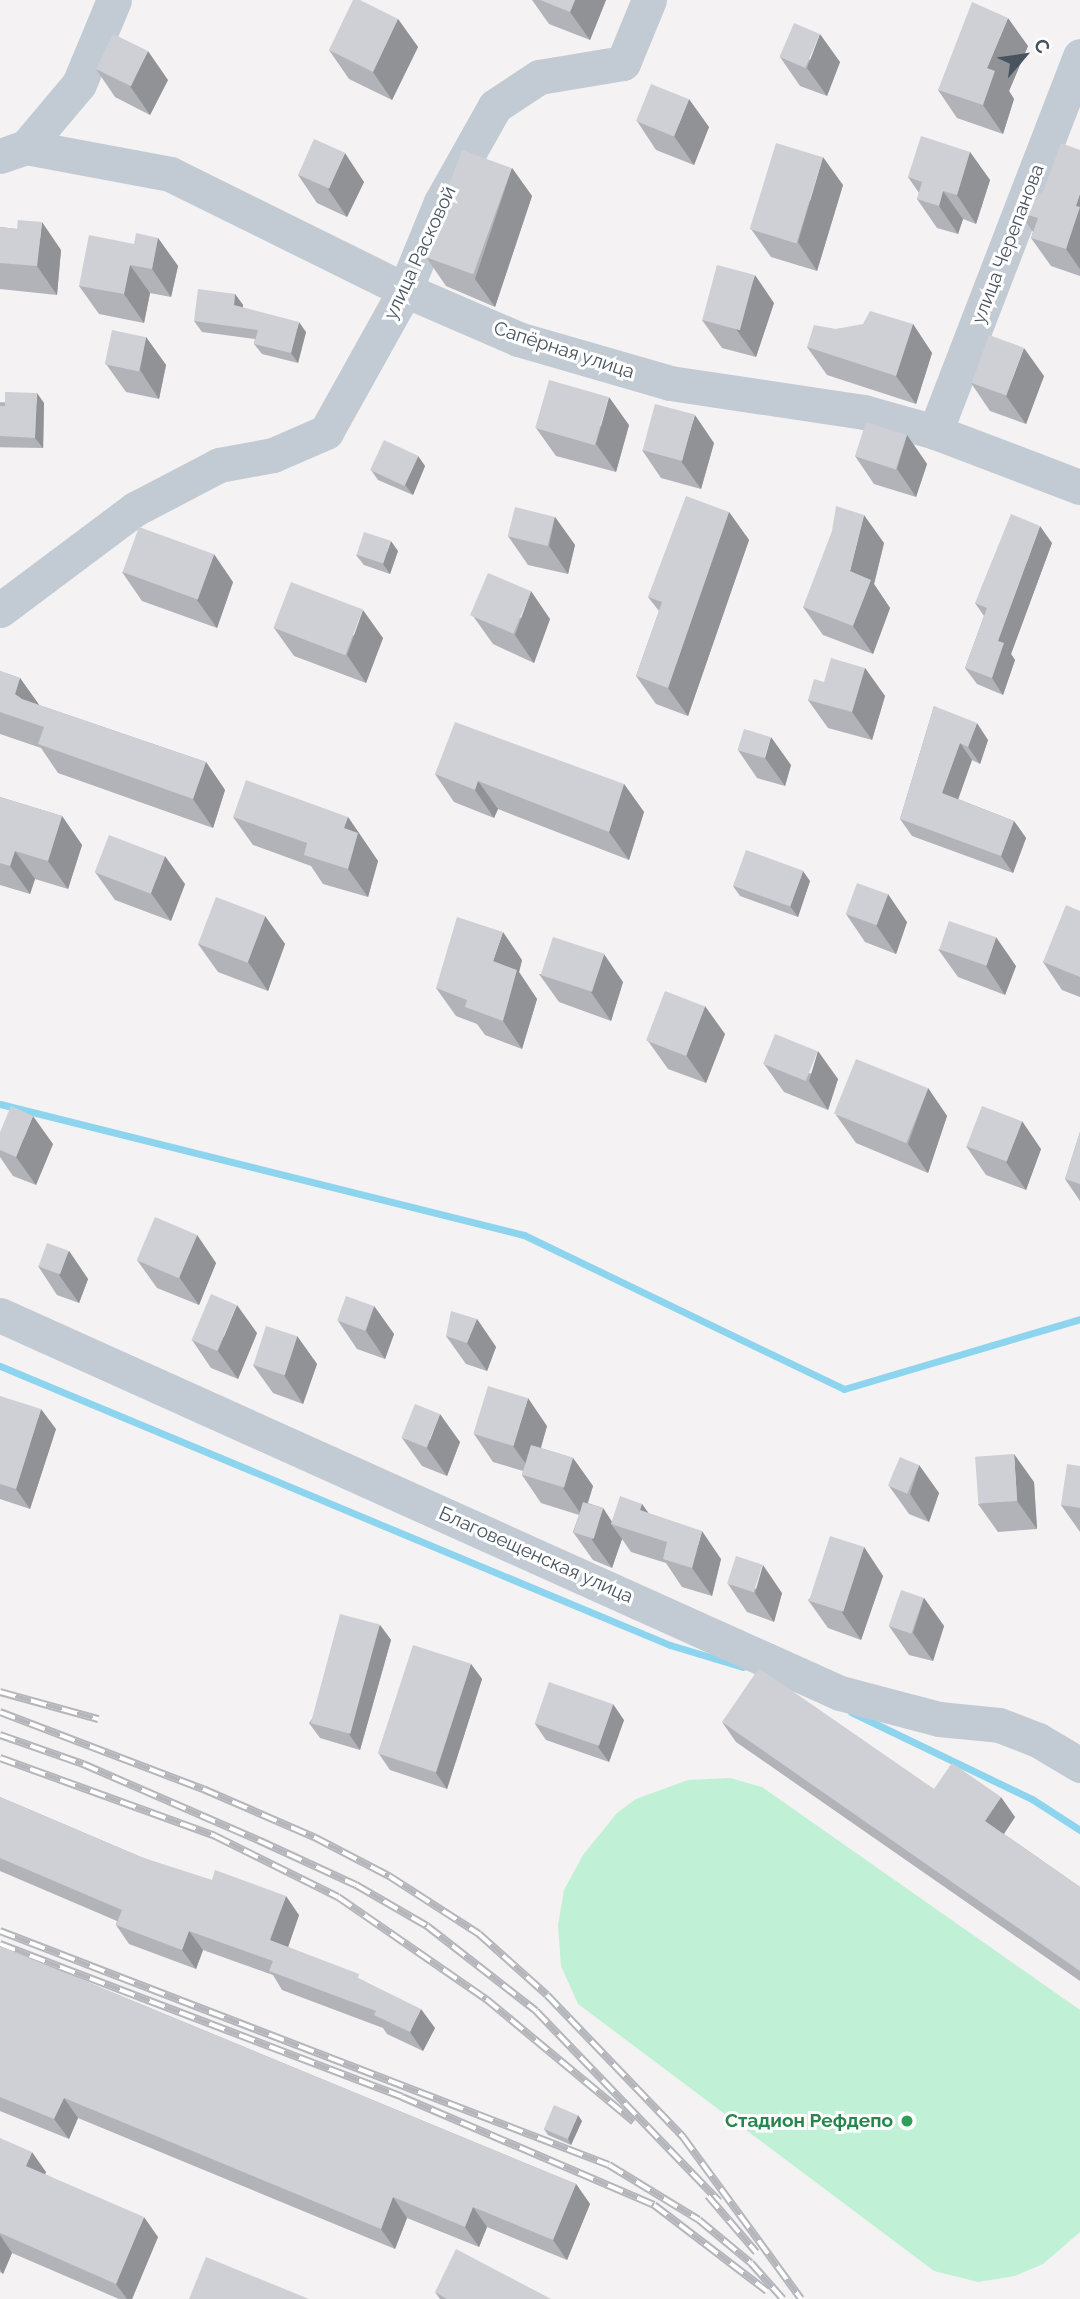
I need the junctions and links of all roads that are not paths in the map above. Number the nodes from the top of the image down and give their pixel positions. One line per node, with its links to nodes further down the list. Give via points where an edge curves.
1 (114, 0): 4 (street, via 79,84)
2 (649, 0): 5 (street, улица Расковой, via 622,62 539,77 495,106 441,202)
3 (1080, 56): 6 (street, улица Черепанова)
4 (13, 152): 5 (street, Сапёрная улица, via 170,174)
5 (405, 290): 6 (street, Сапёрная улица, via 518,339 670,383 864,412); 8 (street, улица Расковой, via 326,432 273,455 219,465 135,509)
6 (935, 432): 7 (street, Сапёрная улица)
7 (1080, 487)
8 (0, 610)
9 (0, 1315): 10 (street, Благовещенская улица, via 840,1693 939,1719 999,1725 1038,1740)
10 (1080, 1765)

